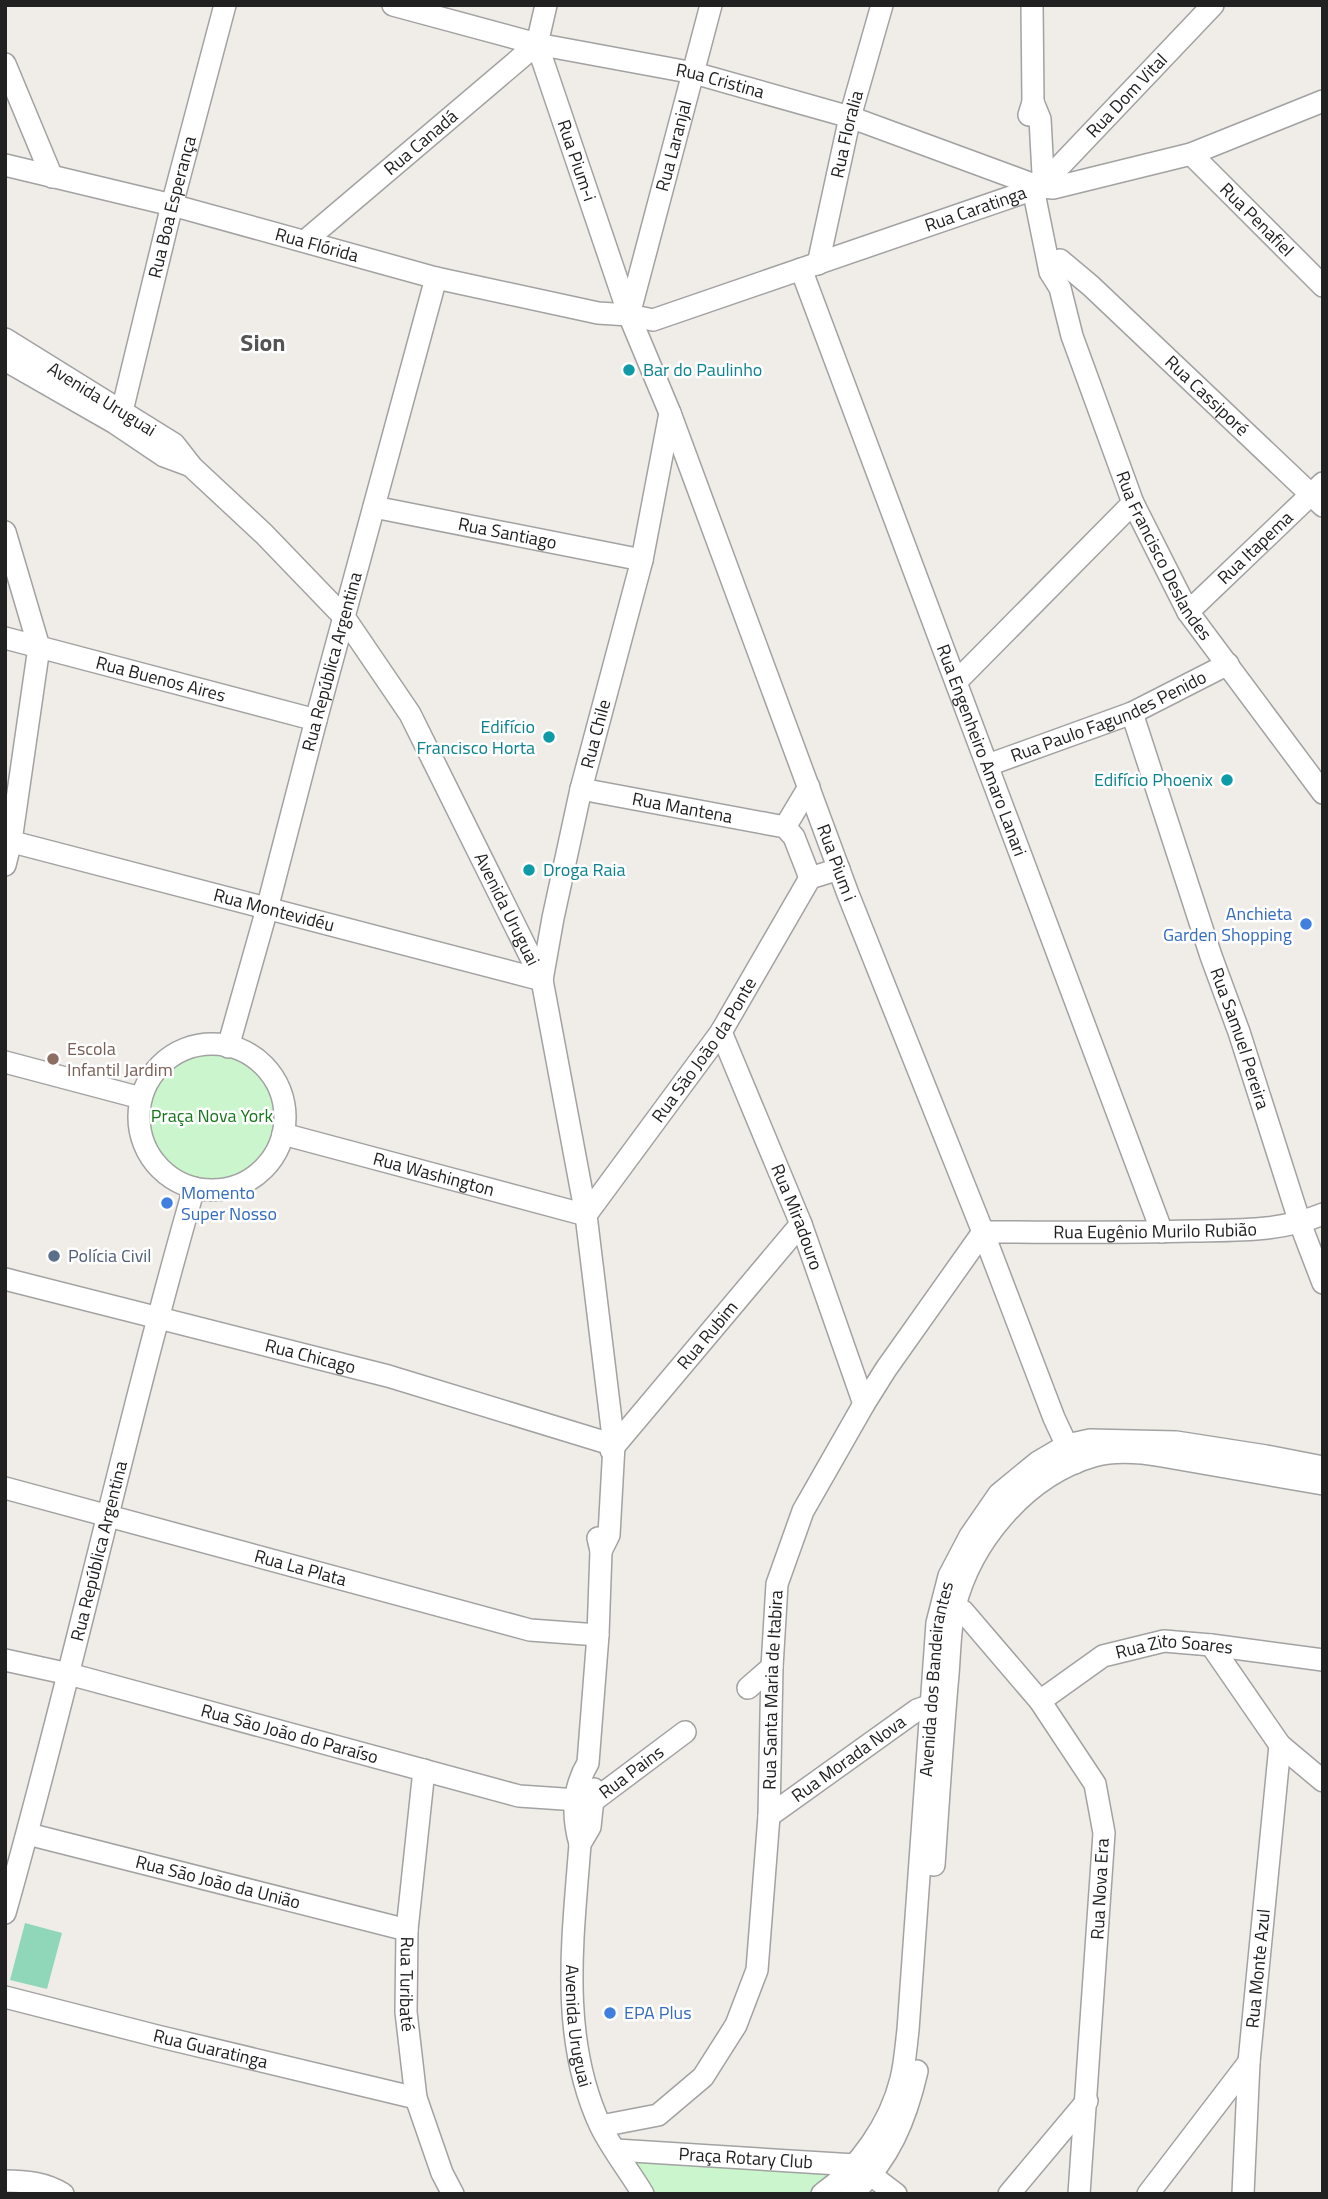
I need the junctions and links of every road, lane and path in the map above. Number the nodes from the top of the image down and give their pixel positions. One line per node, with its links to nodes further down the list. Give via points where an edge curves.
1 (225, 5): 17 (street, Rua Boa Esperança)
2 (393, 5): 8 (street, Rua Cristina)
3 (546, 5): 8 (street)
4 (712, 5): 10 (street, Rua Laranjal)
5 (882, 5): 12 (street, Rua Floralia)
6 (1032, 5): 16 (street, Rua Francisco Deslandes, via 1033,102 1028,119 1031,175)
7 (1213, 5): 16 (street, Rua Dom Vital)
8 (537, 44): 10 (street, Rua Cristina); 18 (street, Rua Canadá); 25 (street, Rua Pium-i)
9 (5, 64): 15 (street)
10 (694, 73): 12 (street, Rua Cristina); 25 (street, Rua Laranjal)
11 (1323, 102): 13 (street, Rua Caratinga)
12 (850, 117): 16 (street, Rua Cristina); 20 (street, Rua Floralia)
13 (1191, 154): 16 (street, Rua Caratinga, via 1053,188); 23 (street, Rua Penafiel)
14 (5, 165): 15 (street, Rua Flórida)
15 (52, 177): 17 (street, Rua Flórida)
16 (1040, 187): 19 (street, Rua Francisco Deslandes, via 1048,195); 20 (street, Rua Caratinga); 24 (street, Rua Francisco Deslandes, via 1035,198 1050,272)
17 (172, 205): 18 (street, Rua Flórida); 29 (street, Rua Boa Esperança)
18 (305, 241): 21 (street, Rua Flórida)
19 (1060, 260): 22 (street, Rua Cassiporé); 24 (street, Rua Francisco Deslandes)
20 (809, 267): 26 (street, Rua Caratinga, via 653,320); 44 (street, Rua Engenheiro Amaro Lanari)
21 (436, 278): 26 (street, Rua Flórida, via 598,313); 36 (street, Rua República Argentina)
22 (1091, 286): 24 (street); 34 (street, Rua Cassiporé)
23 (1323, 286)
24 (1060, 288): 35 (street, Rua Francisco Deslandes, via 1072,336)
25 (630, 290): 26 (street, Rua Laranjal)
26 (629, 315): 30 (street, Rua Pium i)
27 (5, 339): 29 (street, Avenida Uruguai)
28 (5, 360): 31 (street, Avenida Uruguai, via 164,456)
29 (122, 411): 31 (street, Avenida Uruguai, via 174,444)
30 (670, 413): 32 (street, Rua Pium i); 33 (street, Rua Chile)
31 (192, 467): 40 (street, Avenida Uruguai)
32 (695, 477): 33 (street, via 669,478); 48 (street, Rua Pium i)
33 (655, 491): 38 (street, Rua Chile)
34 (1319, 494): 39 (street, Rua Itapema)
35 (1133, 503): 39 (street, Rua Francisco Deslandes); 44 (street)
36 (374, 507): 38 (street, Rua Santiago); 40 (street, Rua República Argentina)
37 (5, 532): 42 (street)
38 (642, 560): 49 (street, Rua Chile)
39 (1188, 612): 43 (street, Rua Francisco Deslandes)
40 (344, 617): 46 (street, Rua República Argentina); 58 (street, Avenida Uruguai, via 410,714)
41 (5, 638): 42 (street, Rua Buenos Aires)
42 (39, 647): 46 (street, Rua Buenos Aires); 52 (street)
43 (1228, 664): 45 (street, Rua Paulo Fagundes Penido); 50 (street, Rua Francisco Deslandes)
44 (956, 682): 47 (street, Rua Engenheiro Amaro Lanari)
45 (1132, 713): 47 (street, Rua Paulo Fagundes Penido); 67 (street, Rua Samuel Pereira)
46 (316, 720): 57 (street, Rua República Argentina)
47 (988, 765): 70 (street, Rua Engenheiro Amaro Lanari)
48 (809, 787): 51 (street); 54 (street, Rua Pium i)
49 (581, 789): 51 (street, Rua Mantena); 58 (street, Rua Chile)
50 (1323, 793)
51 (785, 827): 55 (street, via 794,837)
52 (8, 841): 53 (street); 57 (street, Rua Montevidéu)
53 (5, 865)
54 (839, 869): 55 (street); 56 (street, Rua Pium i)
55 (810, 878): 56 (street); 59 (street, Rua São João da Ponte)
56 (848, 894): 69 (street, Rua Pium i)
57 (267, 909): 58 (street, Rua Montevidéu); 60 (street, Rua República Argentina)
58 (542, 980): 65 (street, Avenida Uruguai)
59 (721, 1032): 65 (street, Rua São João da Ponte); 68 (street, Rua Miradouro)
60 (228, 1046): 62 (street, via 206,1044 185,1049 165,1061); 63 (street, via 254,1058 274,1077 285,1110)
61 (5, 1062): 62 (street)
62 (141, 1098): 64 (street, via 140,1137 148,1155 161,1171)
63 (283, 1134): 64 (street, via 274,1154 249,1180 213,1190); 65 (street, Rua Washington)
64 (194, 1188): 73 (street, Rua República Argentina)
65 (586, 1214): 77 (street, Avenida Uruguai)
66 (1323, 1214): 67 (street, Rua Eugênio Murilo Rubião)
67 (1300, 1223): 70 (street, Rua Eugênio Murilo Rubião); 72 (street, Rua Samuel Pereira)
68 (801, 1224): 74 (street, Rua Miradouro); 77 (street, Rua Rubim)
69 (983, 1232): 70 (street, Rua Eugênio Murilo Rubião); 74 (street, Rua Santa Maria de Itabira); 75 (street, Rua Pium i)
70 (1162, 1232)
71 (5, 1279): 73 (street, Rua Chicago)
72 (1323, 1283)
73 (157, 1317): 77 (street, Rua Chicago, via 388,1376); 82 (street, Rua República Argentina)
74 (864, 1404): 88 (street, Rua Santa Maria de Itabira, via 803,1511 781,1571)
75 (1051, 1407): 76 (street); 78 (street)
76 (1090, 1440): 78 (street, Avenida dos Bandeirantes); 79 (street, Avenida dos Bandeirantes, via 1176,1442)
77 (614, 1445): 84 (street, Avenida Uruguai, via 599,1467)
78 (1071, 1454): 80 (street, Avenida dos Bandeirantes, via 1138,1452); 83 (street, Avenida dos Bandeirantes, via 1038,1462 999,1494 949,1576)
79 (1323, 1467)
80 (1323, 1484)
81 (5, 1488): 82 (street, Rua La Plata)
82 (106, 1516): 84 (street, Rua La Plata, via 530,1630); 89 (street, Rua República Argentina)
83 (948, 1603): 91 (street, Rua Nova Era, via 963,1611); 92 (street, Avenida dos Bandeirantes, via 937,1623); 94 (street, Avenida dos Bandeirantes)
84 (598, 1635): 98 (street, Avenida Uruguai, via 588,1763 579,1777)
85 (1211, 1645): 87 (street, Rua Zito Soares); 91 (street, Rua Zito Soares, via 1164,1641 1103,1656); 95 (street)
86 (5, 1660): 89 (street, Rua São João do Paraíso)
87 (1323, 1660)
88 (772, 1667): 90 (street); 99 (street, Rua Santa Maria de Itabira)
89 (69, 1674): 96 (street, Rua São João do Paraíso); 100 (street, Rua República Argentina)
90 (748, 1688)
91 (1040, 1701): 106 (street, Rua Nova Era, via 1095,1784 1104,1833)
92 (931, 1705): 94 (street, via 938,1711); 99 (street, Rua Morada Nova, via 917,1710); 109 (street, Avenida dos Bandeirantes, via 905,2055 901,2080)
93 (685, 1732): 98 (street, Rua Pains)
94 (943, 1739): 109 (street, Avenida dos Bandeirantes, via 917,2070 904,2119 889,2151)
95 (1280, 1745): 97 (street); 104 (street, Rua Monte Azul)
96 (424, 1770): 98 (street, Rua São João do Paraíso, via 519,1796); 102 (street, Rua Turibaté)
97 (1323, 1781)
98 (584, 1801): 107 (street, Avenida Uruguai, via 575,1826 580,1844 571,1967 574,2024 584,2078)
99 (769, 1816): 107 (street, Rua Santa Maria de Itabira, via 757,1970 736,2025 703,2077 658,2115)
100 (27, 1834): 101 (street, Rua República Argentina); 102 (street, Rua São João da União)
101 (5, 1913)
102 (407, 1930): 105 (street, Rua Turibaté, via 406,2012)
103 (5, 1997): 105 (street, Rua Guaratinga)
104 (1249, 2062): 119 (street); 120 (street, Rua Monte Azul)
105 (416, 2098): 112 (street, Rua Turibaté)
106 (1087, 2101): 117 (street); 118 (street, Rua Nova Era)
107 (601, 2126): 108 (street, Avenida Uruguai)
108 (616, 2150): 109 (street, Praça Rotary Club); 113 (street, Avenida Uruguai)
109 (863, 2170): 114 (street, Avenida dos Bandeirantes); 115 (street, Avenida dos Bandeirantes); 116 (street)
110 (5, 2182): 111 (street, via 28,2181)
111 (63, 2194)
112 (453, 2194)
113 (643, 2194)
114 (822, 2194)
115 (852, 2194)
116 (896, 2194)
117 (1009, 2194)
118 (1079, 2194)
119 (1148, 2194)
120 (1243, 2194)

